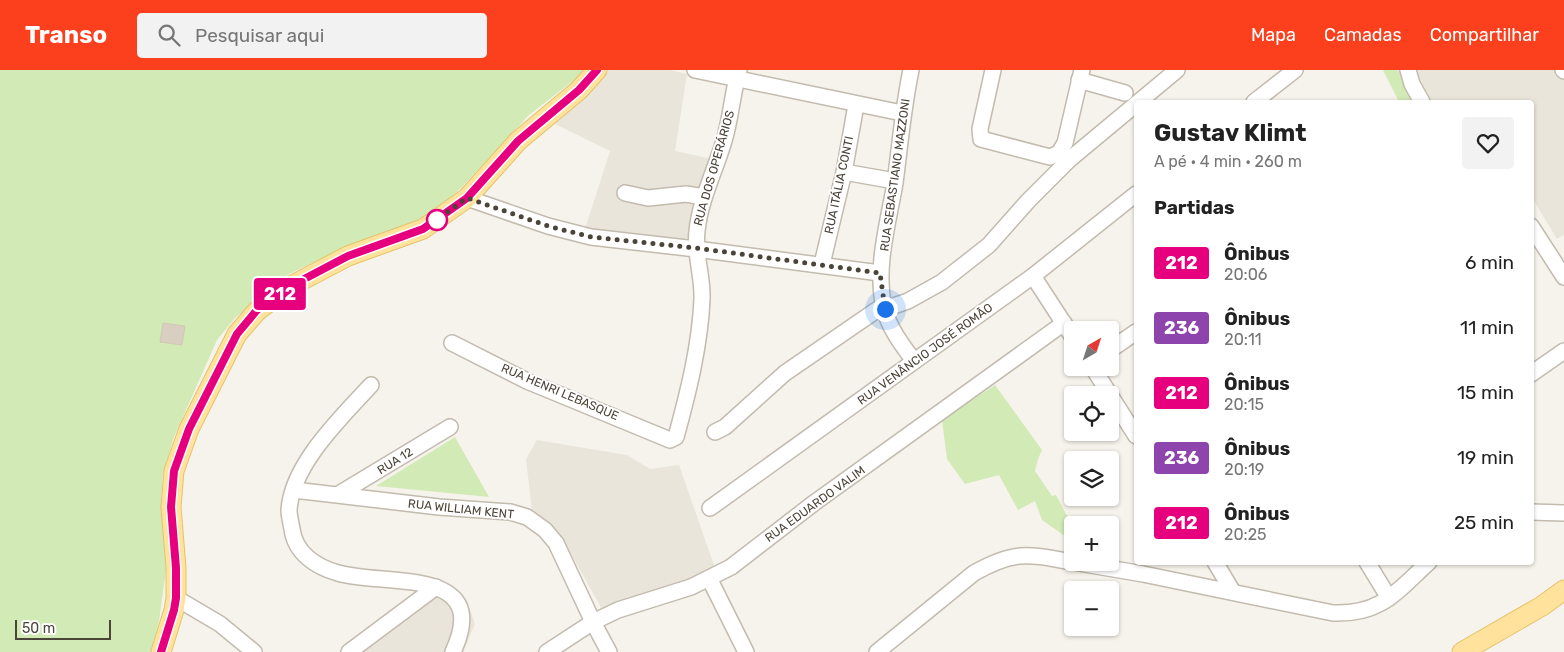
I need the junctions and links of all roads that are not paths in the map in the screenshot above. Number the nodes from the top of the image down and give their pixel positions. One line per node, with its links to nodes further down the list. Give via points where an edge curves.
1 (596, 70): 23 (main road, via 579,90 518,141)
2 (695, 70): 8 (street)
3 (911, 70): 16 (street, RUA SEBASTIANO MAZZONI)
4 (993, 70): 17 (street, via 980,129 981,139 1050,157)
5 (1177, 70): 11 (street)
6 (1295, 70): 12 (street)
7 (1408, 70): 13 (street)
8 (738, 74): 15 (street); 21 (street, RUA DOS OPERÁRIOS, via 723,143)
9 (1080, 75): 10 (street); 17 (street)
10 (1125, 92)
11 (1136, 100)
12 (1257, 100)
13 (1421, 100)
14 (1134, 101): 17 (street)
15 (856, 105): 16 (street); 18 (street, RUA ITÁLIA CONTI)
16 (902, 113): 19 (street, RUA SEBASTIANO MAZZONI)
17 (1065, 151): 30 (street, via 1028,202 990,246 942,282 908,301)
18 (844, 172): 19 (street); 26 (street, RUA ITÁLIA CONTI)
19 (895, 181): 27 (street, RUA SEBASTIANO MAZZONI)
20 (625, 193): 21 (street, via 648,198 686,194)
21 (704, 196): 25 (street, RUA DOS OPERÁRIOS)
22 (1134, 196): 28 (street, RUA VENÂNCIO JOSÉ ROMÃO)
23 (467, 198): 25 (street, via 591,237); 59 (main road, via 423,229 348,256 289,287 257,310 237,334 189,429 174,471 171,507)
24 (1534, 231): 29 (street)
25 (696, 248): 26 (street); 44 (street, RUA DOS OPERÁRIOS, via 702,298 700,322 686,401 676,437)
26 (822, 264): 27 (street)
27 (880, 273): 30 (street, RUA SEBASTIANO MAZZONI)
28 (1033, 276): 31 (street); 37 (street, RUA VENÂNCIO JOSÉ ROMÃO)
29 (1564, 277)
30 (884, 307): 37 (street, RUA SEBASTIANO MAZZONI, via 895,334); 42 (street, via 786,373 725,427)
31 (1064, 323)
32 (1064, 332): 55 (street, RUA EDUARDO VALIM, via 814,503)
33 (1134, 333): 35 (street)
34 (452, 344): 44 (street, RUA HENRI LEBASQUE, via 527,380)
35 (1119, 344)
36 (1564, 351): 38 (street)
37 (914, 361): 47 (street, RUA VENÂNCIO JOSÉ ROMÃO)
38 (1534, 372)
39 (1098, 376): 43 (street)
40 (371, 385): 45 (street, via 309,459)
41 (450, 427): 46 (street, RUA 12)
42 (715, 432)
43 (1134, 433)
44 (670, 440)
45 (294, 490): 46 (street, RUA WILLIAM KENT); 56 (street, via 289,511 293,536 301,552 318,566 346,575)
46 (339, 494): 61 (street, RUA WILLIAM KENT, via 438,507 510,512 526,517 546,530 556,543)
47 (710, 508)
48 (1534, 512): 49 (street)
49 (1564, 513)
50 (1064, 561): 69 (street, via 1023,555 991,563 974,573)
51 (1217, 565): 58 (street)
52 (1369, 565): 60 (street)
53 (1426, 565): 60 (street)
54 (1119, 571): 58 (street)
55 (710, 580): 61 (street, RUA EDUARDO VALIM, via 637,603); 68 (street)
56 (436, 587): 64 (street); 65 (street, via 449,595 461,609 464,620)
57 (1564, 590): 70 (main road)
58 (1234, 592): 60 (street, via 1342,614 1366,611)
59 (176, 598): 62 (main road); 63 (street, via 226,628)
60 (1389, 598)
61 (593, 622): 66 (street, RUA EDUARDO VALIM); 67 (street, RUA WILLIAM KENT)
62 (161, 652)
63 (254, 652)
64 (349, 652)
65 (454, 652)
66 (547, 652)
67 (610, 652)
68 (746, 652)
69 (877, 652)
70 (1462, 652)

